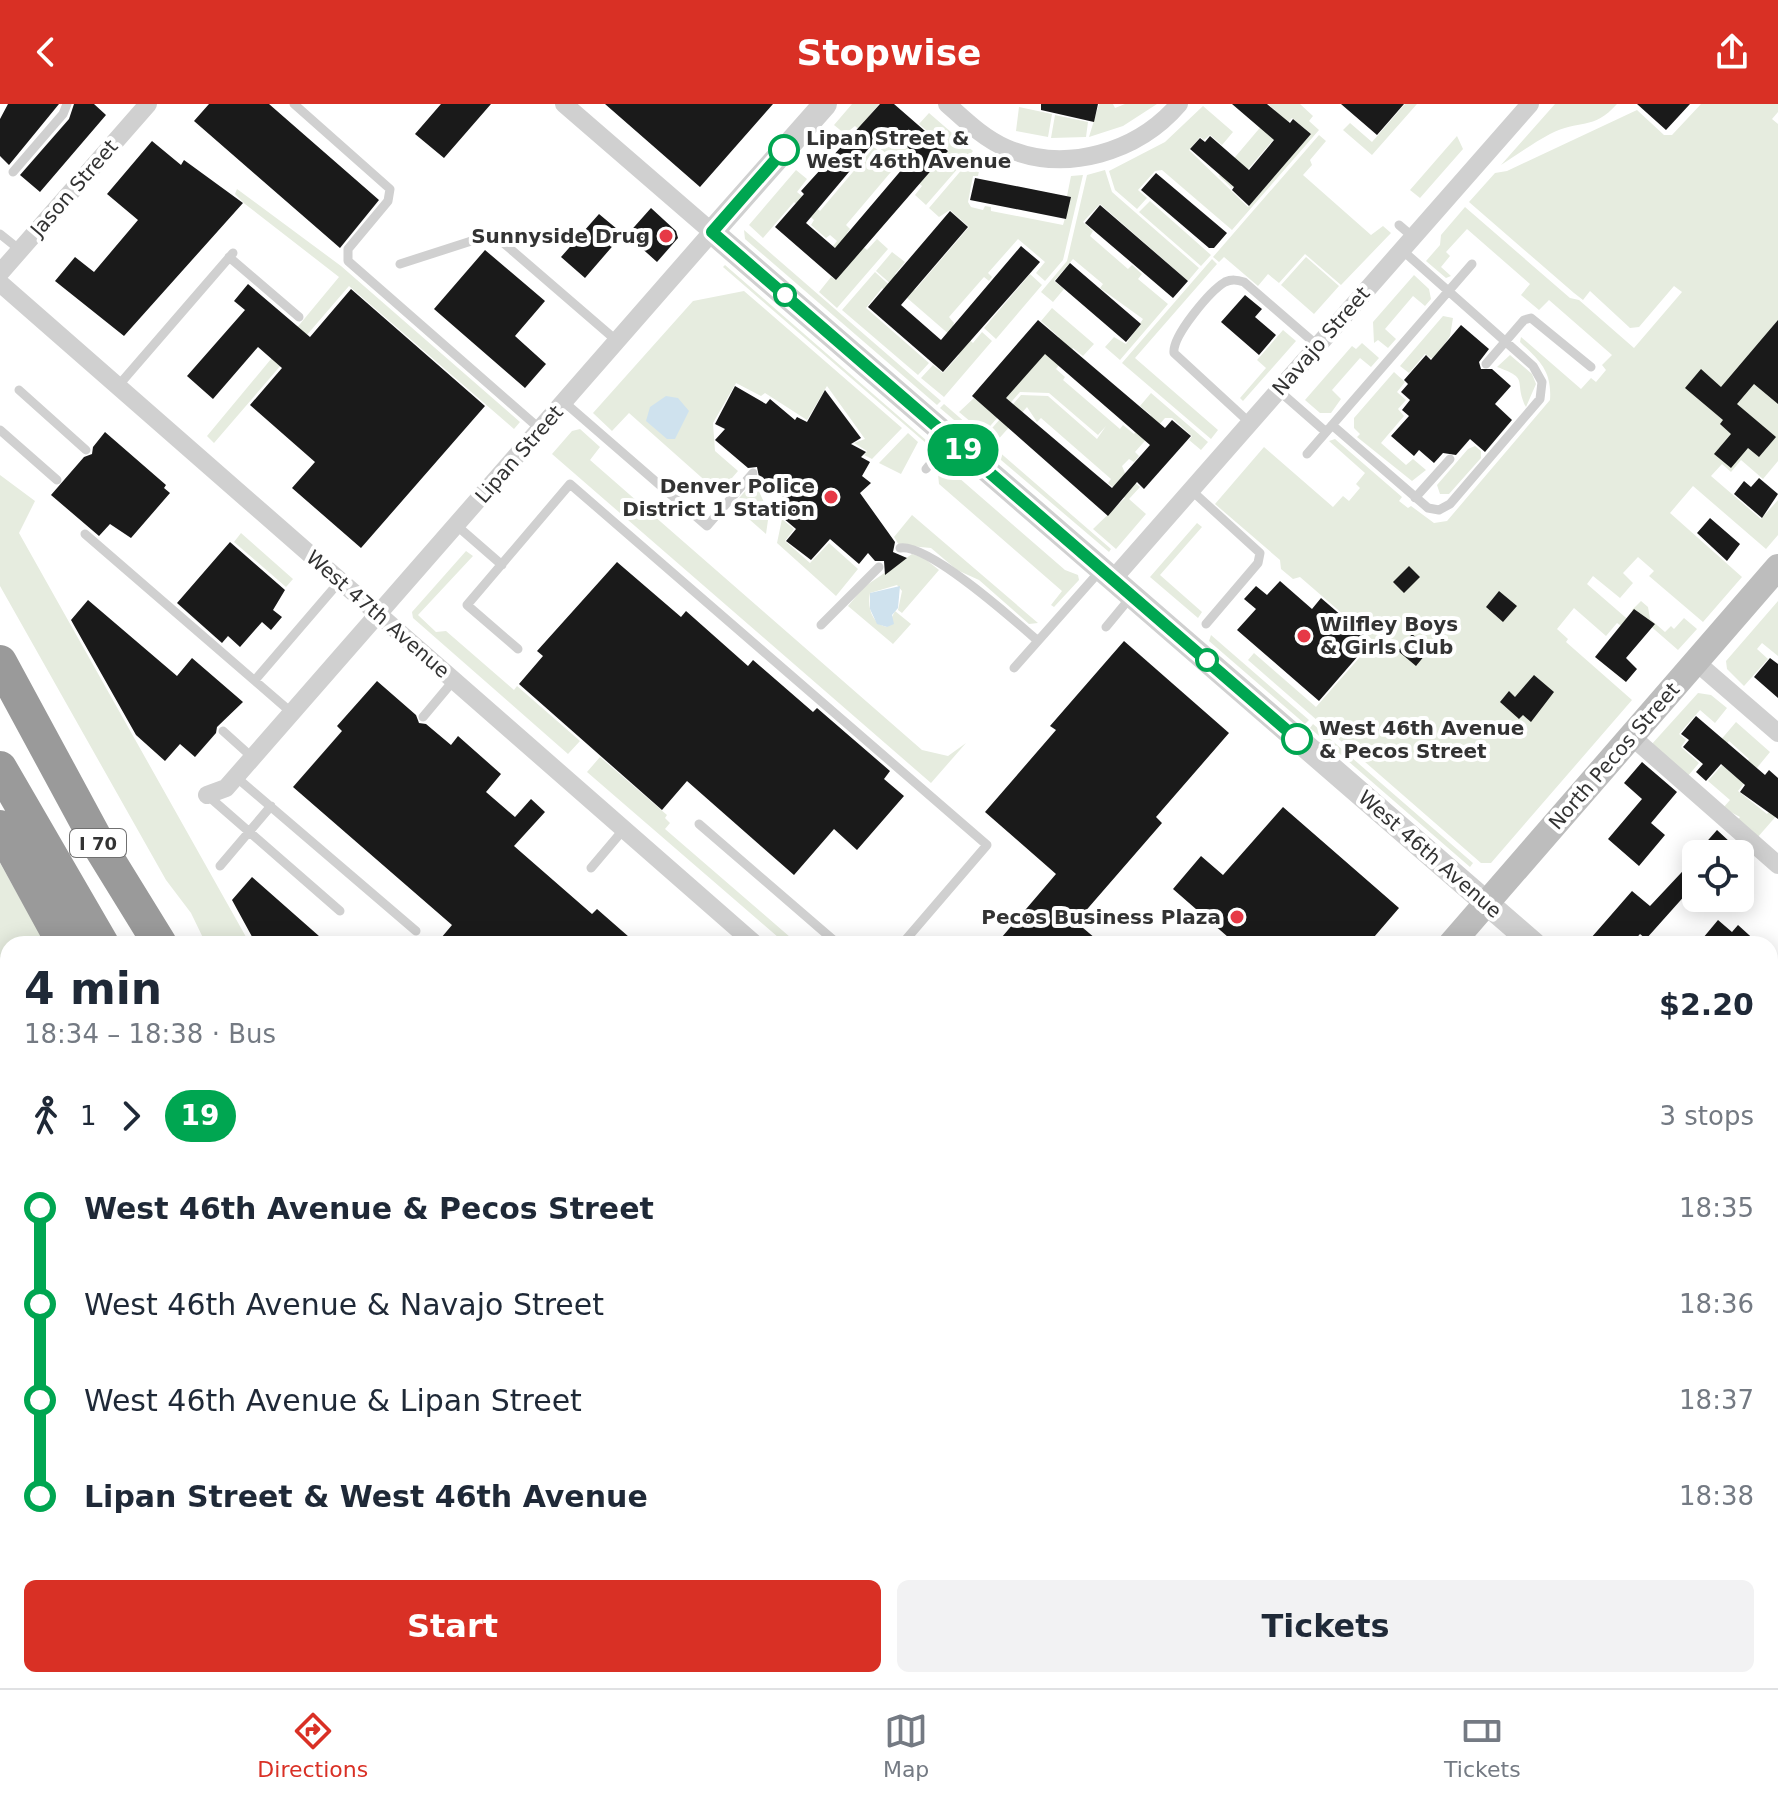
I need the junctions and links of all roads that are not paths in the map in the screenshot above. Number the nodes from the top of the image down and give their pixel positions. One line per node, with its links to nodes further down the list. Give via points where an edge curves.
1 (67, 104): 9 (lane)
2 (148, 104): 13 (street, Jason Street)
3 (294, 104): 30 (lane, via 390,189 388,201 348,249 348,261)
4 (564, 104): 10 (street, West 46th Avenue)
5 (825, 104): 10 (street, Lipan Street)
6 (947, 104): 7 (street, via 1006,148 1072,159 1114,151 1145,135)
7 (1179, 104)
8 (1530, 104): 12 (street, Navajo Street)
9 (13, 172)
10 (712, 232): 20 (street, Lipan Street); 33 (street, West 46th Avenue)
11 (0, 234): 13 (lane)
12 (1405, 237): 18 (lane); 22 (street, Navajo Street)
13 (20, 250): 16 (street, Jason Street)
14 (400, 264): 20 (lane, via 493,234)
15 (1472, 264): 18 (lane)
16 (0, 273)
17 (0, 283): 25 (street, West 47th Avenue)
18 (1449, 291): 21 (lane); 31 (lane)
19 (299, 317): 25 (lane, via 231,255)
20 (617, 341): 28 (street, Lipan Street)
21 (1506, 341): 23 (lane); 24 (lane, via 1524,320 1535,318); 41 (lane, via 1540,374 1540,399 1445,508 1428,508)
22 (1318, 346): 27 (street, Navajo Street); 29 (lane, via 1244,282 1230,280 1219,287 1178,334 1174,353)
23 (1486, 364)
24 (1591, 367)
25 (118, 386): 49 (street, West 47th Avenue)
26 (19, 390): 34 (lane)
27 (1278, 390): 29 (street, Navajo Street); 31 (lane)
28 (564, 402): 30 (street, Lipan Street); 38 (lane, via 707,526)
29 (1250, 423): 40 (street, Navajo Street)
30 (540, 429): 42 (street, Lipan Street)
31 (1329, 429): 35 (lane); 41 (lane)
32 (0, 430): 39 (lane)
33 (951, 439): 37 (lane); 48 (street, West 46th Avenue)
34 (86, 450)
35 (1307, 454)
36 (1450, 459): 41 (lane)
37 (926, 469)
38 (753, 473)
39 (57, 480)
40 (1191, 490): 48 (street, Navajo Street); 52 (lane, via 1256,547 1260,557)
41 (1415, 498)
42 (456, 525): 45 (lane); 51 (street, Lipan Street)
43 (85, 534): 60 (lane)
44 (900, 548): 55 (lane, via 925,553)
45 (502, 565): 56 (lane, via 467,605); 87 (lane, via 570,484 987,845)
46 (879, 567): 53 (lane)
47 (1778, 567): 58 (main road, North Pecos Street)
48 (1107, 574): 50 (street, West 46th Avenue); 55 (lane)
49 (340, 581): 51 (street, West 47th Avenue); 60 (lane)
50 (1132, 596): 54 (lane); 79 (street, West 46th Avenue)
51 (379, 614): 61 (street, West 47th Avenue); 62 (street, Lipan Street)
52 (1206, 624)
53 (821, 625)
54 (1106, 627)
55 (1038, 641): 59 (lane)
56 (518, 649)
57 (0, 662): 84 (highway, I 70)
58 (1696, 662): 65 (street); 66 (main road, North Pecos Street)
59 (1014, 668)
60 (255, 680): 62 (lane)
61 (454, 680): 63 (lane); 74 (street, West 47th Avenue)
62 (292, 713): 67 (street, Lipan Street)
63 (423, 717)
64 (223, 731): 67 (lane)
65 (1778, 733)
66 (1631, 736): 76 (street); 79 (main road, North Pecos Street)
67 (253, 758): 69 (street, Lipan Street)
68 (0, 768): 83 (highway, I 70)
69 (236, 777): 70 (street, Lipan Street, via 226,788); 71 (lane)
70 (207, 795): 75 (lane)
71 (271, 806): 75 (lane); 81 (lane)
72 (699, 824): 86 (lane)
73 (0, 827): 82 (highway)
74 (624, 829): 78 (lane); 85 (street, West 47th Avenue)
75 (249, 832): 77 (lane); 80 (lane)
76 (1778, 865)
77 (220, 866)
78 (591, 868)
79 (1487, 903): 88 (main road, North Pecos Street); 89 (street, West 46th Avenue)
80 (340, 911)
81 (416, 931)
82 (60, 936)
83 (97, 936)
84 (155, 936)
85 (746, 936)
86 (829, 936)
87 (909, 936)
88 (1458, 936)
89 (1525, 936)

